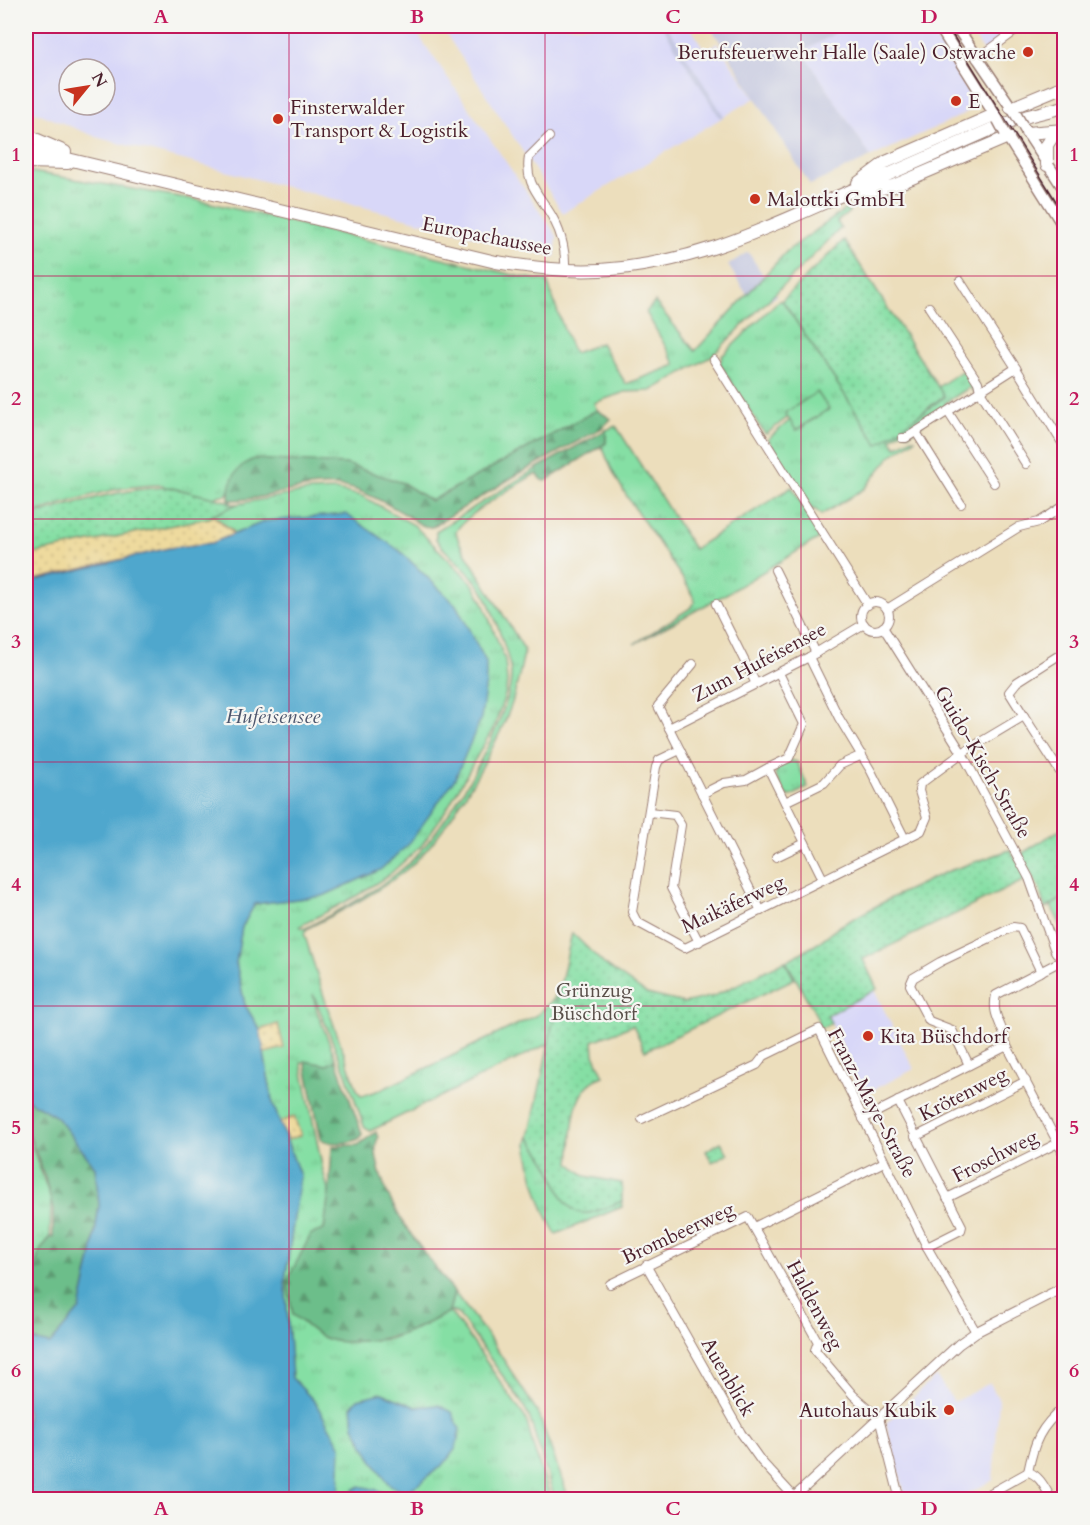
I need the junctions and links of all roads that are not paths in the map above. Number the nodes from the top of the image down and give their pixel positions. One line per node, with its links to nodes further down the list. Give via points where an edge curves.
1 (939, 26): 8 (main road)
2 (956, 26): 4 (main road)
3 (1022, 26): 4 (street)
4 (977, 59): 7 (main road)
5 (1065, 86): 7 (main road)
6 (1065, 107): 19 (main road, Europachaussee, via 992,129)
7 (1013, 110): 8 (main road); 9 (main road, bridge)
8 (996, 118): 12 (main road, bridge); 19 (main road, via 886,162)
9 (1025, 129): 10 (main road); 12 (main road); 17 (main road)
10 (1060, 131): 17 (main road, via 1047,145)
11 (26, 135): 16 (main road)
12 (1007, 135): 19 (main road, via 893,186); 20 (main road)
13 (549, 137): 21 (street, via 529,157 528,178 559,230)
14 (26, 148): 16 (main road, Europachaussee)
15 (26, 162): 16 (main road)
16 (88, 163): 21 (main road, Europachaussee, via 496,262)
17 (1047, 165): 18 (main road)
18 (1065, 189)
19 (846, 193): 21 (main road, Europachaussee, via 705,252 647,265)
20 (1065, 227)
21 (565, 270)
22 (960, 281): 25 (street)
23 (929, 307): 26 (street)
24 (714, 360): 37 (street)
25 (1016, 368): 26 (street); 30 (street)
26 (980, 391): 27 (street); 31 (street)
27 (948, 412): 28 (street); 32 (street)
28 (916, 432): 29 (street); 33 (street)
29 (902, 438)
30 (1065, 446)
31 (1026, 464)
32 (994, 483)
33 (961, 504)
34 (1065, 506): 38 (street, via 1039,522 1010,532)
35 (775, 570): 42 (street)
36 (716, 604): 45 (street)
37 (868, 604): 38 (street, via 880,603); 39 (street, via 861,616)
38 (887, 609): 40 (street)
39 (864, 624): 40 (street, via 875,630); 42 (street, Zum Hufeisensee)
40 (884, 627): 49 (street, Guido-Kisch-Straße)
41 (1065, 652): 46 (street, via 1017,682 1009,692)
42 (812, 655): 44 (street, Zum Hufeisensee); 50 (street, via 839,718)
43 (693, 664): 47 (street, Zum Hufeisensee, via 658,706)
44 (778, 673): 45 (street, Zum Hufeisensee); 51 (street, via 804,724 789,758)
45 (756, 684): 47 (street, Zum Hufeisensee)
46 (1024, 716): 49 (street); 52 (street)
47 (669, 728): 48 (street, Zum Hufeisensee)
48 (680, 750): 53 (street, Zum Hufeisensee); 55 (street, Maikäferweg, via 659,760)
49 (962, 753): 56 (street, Maikäferweg, via 920,784 927,817 921,831); 62 (street, Guido-Kisch-Straße, via 1029,878)
50 (862, 755): 54 (street, via 840,765 824,783); 56 (street)
51 (768, 768): 53 (street, via 746,780 724,783); 54 (street)
52 (1065, 778)
53 (702, 794): 60 (street, Zum Hufeisensee)
54 (785, 802): 57 (street)
55 (649, 812): 61 (street, via 675,815 681,825 671,888); 61 (street, Maikäferweg, via 632,912 637,922 685,948)
56 (905, 839): 59 (street, Maikäferweg)
57 (805, 843): 58 (street); 59 (street)
58 (776, 857)
59 (823, 879): 60 (street, Maikäferweg)
60 (761, 911): 61 (street, Maikäferweg)
61 (699, 942)
62 (1063, 963): 63 (street)
63 (1041, 972): 64 (street, Froschweg, via 996,995 993,1009 1005,1031); 65 (street, via 1020,928 1013,927 913,978 910,985 929,1021 952,1030)
64 (1007, 1046): 65 (street); 66 (street, Froschweg)
65 (969, 1065): 67 (street)
66 (1026, 1081): 70 (street, Krötenweg); 71 (street, Froschweg)
67 (898, 1101): 69 (street); 70 (street, Froschweg)
68 (642, 1119): 69 (street, Franz-Maye-Straße, via 757,1065 764,1056 819,1029)
69 (863, 1119): 73 (street, Franz-Maye-Straße)
70 (915, 1137): 74 (street, Froschweg)
71 (1058, 1143): 72 (street, Froschweg); 74 (street, Froschweg)
72 (1065, 1155)
73 (884, 1162): 75 (street, Brombeerweg); 76 (street, Franz-Maye-Straße)
74 (947, 1198): 76 (street, Froschweg, via 961,1230)
75 (754, 1227): 77 (street, Brombeerweg, via 748,1217); 82 (street, Haldenweg, via 819,1342 815,1350)
76 (927, 1247): 80 (street, Franz-Maye-Straße)
77 (646, 1265): 78 (street, Brombeerweg); 84 (street, Auenblick, via 741,1433)
78 (610, 1284)
79 (1065, 1287): 80 (street)
80 (976, 1332): 82 (street)
81 (1065, 1407): 83 (street, via 1040,1432)
82 (879, 1419): 84 (street); 85 (street)
83 (1028, 1472): 86 (street); 87 (street, via 1039,1478)
84 (794, 1498)
85 (900, 1500)
86 (978, 1500)
87 (1052, 1500)

